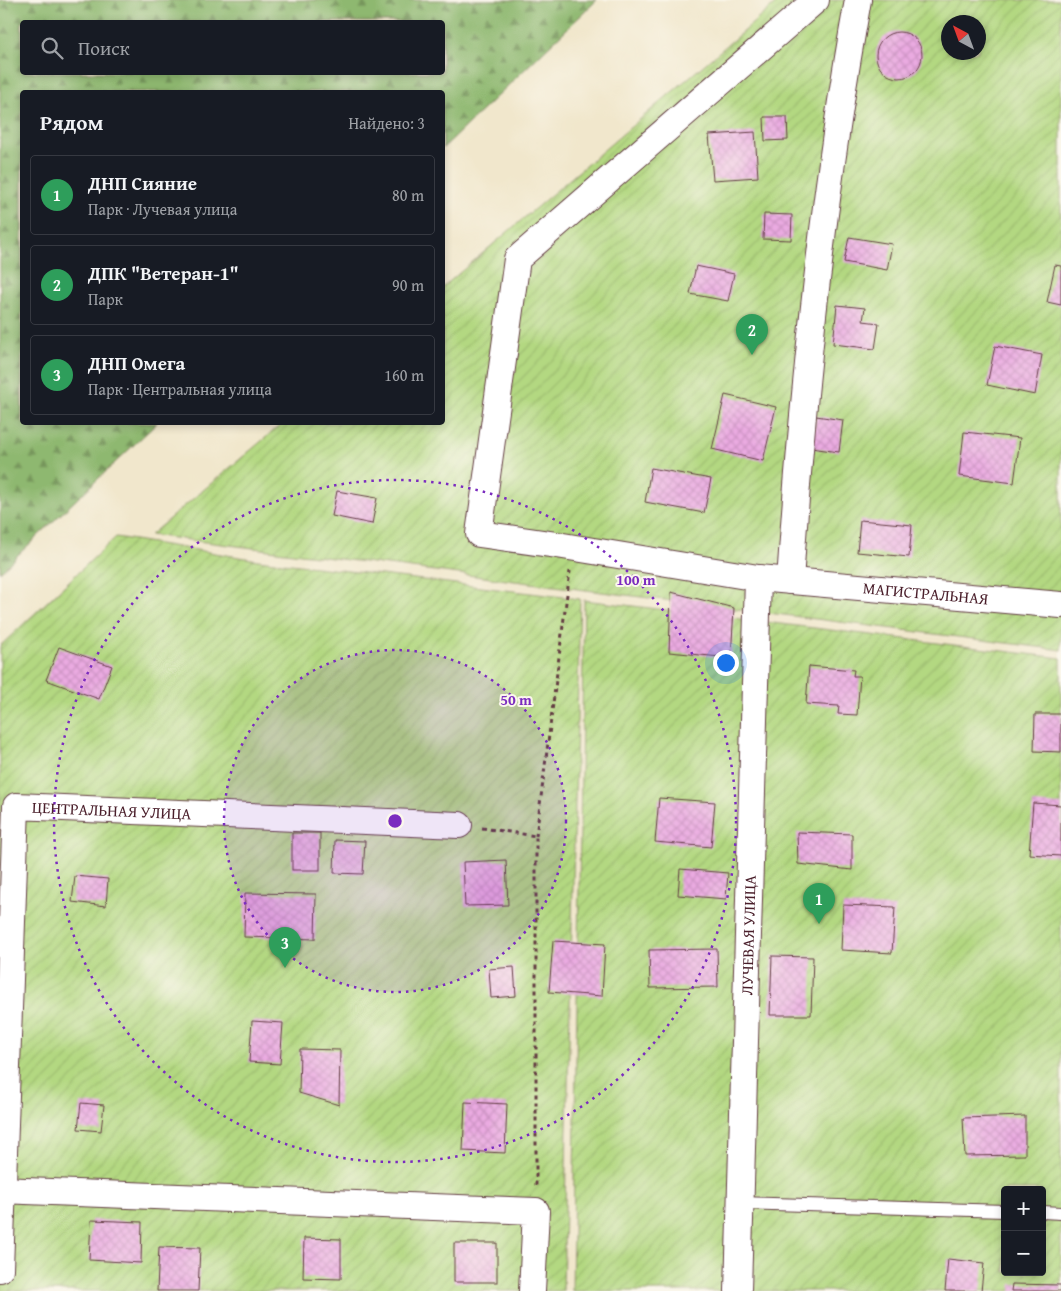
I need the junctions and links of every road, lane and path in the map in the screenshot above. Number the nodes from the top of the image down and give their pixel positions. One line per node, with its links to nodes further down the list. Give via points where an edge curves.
1 (816, 0): 3 (street, МАГИСТРАЛЬНАЯ, via 517,259 479,534)
2 (858, 0): 5 (street, via 842,88 810,332)
3 (573, 547): 4 (street, МАГИСТРАЛЬНАЯ); 8 (path)
4 (758, 578): 5 (street, МАГИСТРАЛЬНАЯ); 10 (street, ЛУЧЕВАЯ УЛИЦА)
5 (790, 581): 6 (street, МАГИСТРАЛЬНАЯ)
6 (1061, 605)
7 (459, 825): 8 (path); 9 (street, ЦЕНТРАЛЬНАЯ УЛИЦА, via 16,806)
8 (536, 836): 12 (path)
9 (2, 1190): 12 (street); 15 (street, ЦЕНТРАЛЬНАЯ УЛИЦА)
10 (741, 1203): 11 (lane); 17 (street, ЛУЧЕВАЯ УЛИЦА)
11 (1001, 1211)
12 (536, 1212): 16 (street)
13 (1046, 1212): 14 (lane)
14 (1061, 1213)
15 (0, 1269)
16 (532, 1291)
17 (738, 1291)

